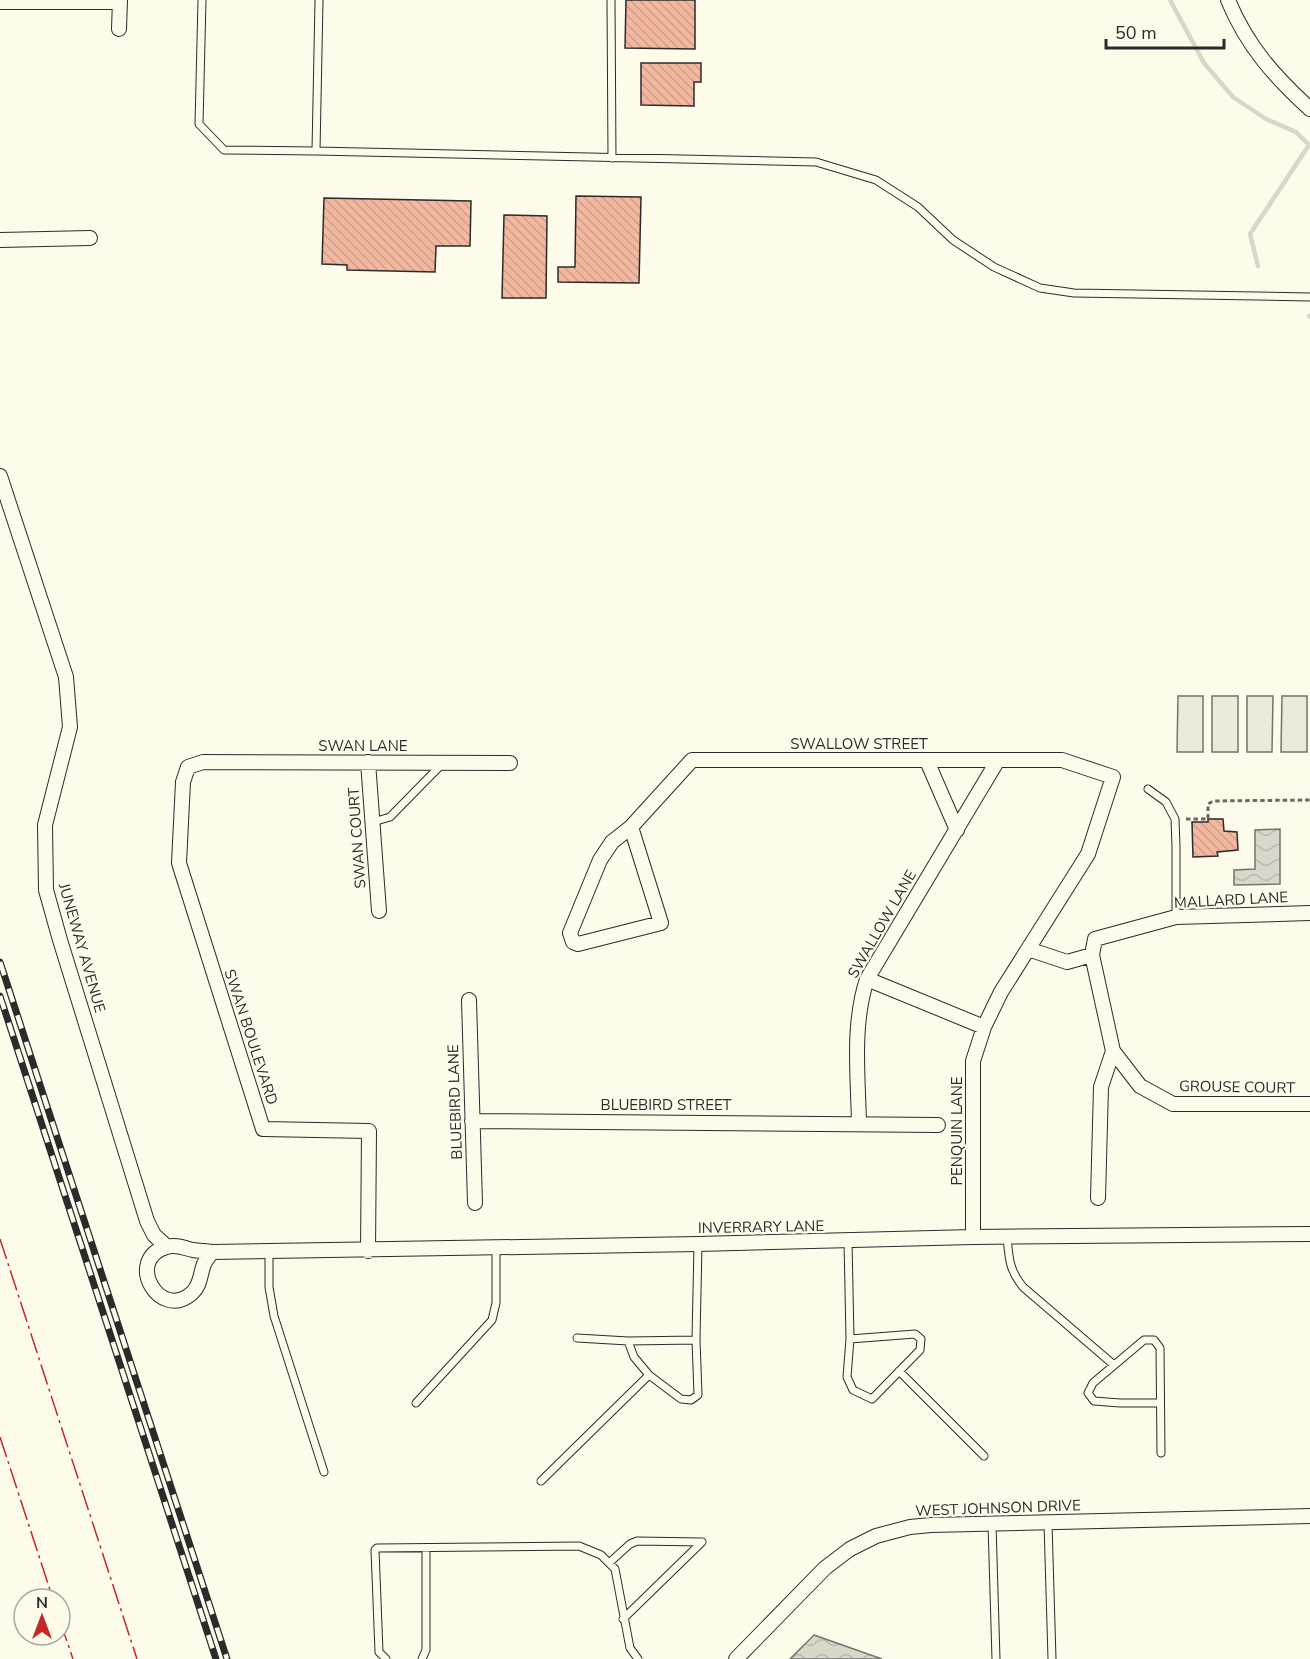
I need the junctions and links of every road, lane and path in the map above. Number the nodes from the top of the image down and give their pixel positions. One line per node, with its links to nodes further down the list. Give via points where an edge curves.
1 (202, 0): 9 (lane, via 199,124 224,150)
2 (319, 0): 9 (lane)
3 (611, 0): 10 (lane)
4 (1228, 0): 8 (street, via 1256,52 1281,83)
5 (120, 1): 6 (street); 7 (street)
6 (0, 2)
7 (119, 29)
8 (1310, 109)
9 (316, 151): 10 (lane)
10 (612, 158): 13 (lane, via 816,162 876,180 918,207 953,240 994,267 1040,288 1074,293)
11 (90, 238): 12 (street)
12 (0, 240)
13 (1310, 297)
14 (0, 476): 48 (street, JUNEWAY AVENUE, via 66,677 70,727 45,825 46,890 147,1221 154,1235)
15 (998, 760): 16 (street, SWALLOW STREET); 20 (street, SWALLOW STREET, via 1062,760); 26 (street, SWALLOW LANE)
16 (927, 761): 25 (street, SWALLOW STREET, via 692,760); 26 (street)
17 (368, 762): 18 (street, SWAN LANE); 24 (street, SWAN COURT); 28 (street, SWAN LANE, via 203,762 188,767 183,782 179,863)
18 (443, 763): 19 (street, SWAN LANE); 24 (lane, via 390,818)
19 (510, 763)
20 (1113, 777): 31 (street, PENQUIN LANE, via 1088,854)
21 (1148, 789): 23 (lane, via 1166,802)
22 (1310, 800): 23 (path, via 1213,801 1208,804 1208,819)
23 (1175, 819): 30 (lane)
24 (373, 822): 27 (street, SWAN COURT)
25 (631, 827): 25 (street, SWALLOW STREET, via 612,842 600,860 570,933 573,942 578,944 661,923)
26 (957, 830): 33 (street, SWALLOW LANE)
27 (380, 911)
28 (195, 912): 51 (street, SWAN BOULEVARD, via 263,1128 369,1131)
29 (1310, 913): 30 (street, MALLARD LANE)
30 (1176, 917): 32 (street, MALLARD LANE, via 1095,939)
31 (1028, 949): 32 (street, via 1067,962); 35 (street, PENQUIN LANE)
32 (1092, 955): 36 (street)
33 (867, 979): 35 (street); 39 (street, SWALLOW LANE, via 857,1034)
34 (469, 1000): 38 (street, BLUEBIRD LANE)
35 (984, 1027): 45 (street, PENQUIN LANE, via 973,1061)
36 (1113, 1051): 37 (street, GROUSE COURT, via 1140,1086 1173,1104); 41 (street, via 1101,1087)
37 (1310, 1104)
38 (472, 1121): 39 (street, BLUEBIRD STREET); 42 (street, BLUEBIRD LANE)
39 (859, 1123): 40 (street, BLUEBIRD STREET)
40 (938, 1125)
41 (1098, 1198)
42 (475, 1203)
43 (1310, 1234): 44 (street, INVERRARY LANE)
44 (1007, 1236): 45 (street, INVERRARY LANE); 57 (lane, via 1010,1264 1023,1287)
45 (973, 1237): 46 (street, INVERRARY LANE)
46 (848, 1241): 47 (street, INVERRARY LANE); 54 (lane)
47 (698, 1244): 49 (street, INVERRARY LANE); 55 (lane)
48 (167, 1246): 52 (street, INVERRARY LANE); 52 (street, via 152,1257 147,1274 155,1292 174,1300 194,1292)
49 (496, 1248): 51 (street, INVERRARY LANE); 60 (lane, via 492,1320)
50 (270, 1251): 51 (street, INVERRARY LANE); 52 (street, INVERRARY LANE); 64 (lane, via 274,1316)
51 (368, 1251)
52 (212, 1252)
53 (577, 1338): 56 (lane)
54 (850, 1339): 58 (lane, via 847,1377 853,1390 872,1399); 58 (lane, via 915,1334 921,1339 920,1350)
55 (696, 1340): 56 (lane); 59 (lane, via 698,1395 691,1400 681,1399)
56 (628, 1341): 59 (lane, via 634,1358)
57 (1114, 1365): 61 (lane, via 1144,1340 1154,1340 1160,1348); 61 (lane, via 1093,1383 1088,1393 1094,1401)
58 (899, 1371): 63 (lane)
59 (649, 1375): 65 (lane)
60 (416, 1403)
61 (1160, 1403): 62 (lane)
62 (1161, 1453)
63 (984, 1456)
64 (324, 1472)
65 (541, 1481)
66 (1310, 1516): 67 (street, WEST JOHNSON DRIVE)
67 (1048, 1522): 68 (street, WEST JOHNSON DRIVE); 77 (lane)
68 (992, 1524): 75 (street, WEST JOHNSON DRIVE, via 910,1527 876,1536 850,1549 825,1568); 76 (lane)
69 (426, 1548): 70 (lane, via 579,1546 601,1555); 72 (lane, via 375,1550 379,1652); 73 (lane, via 426,1650)
70 (609, 1563): 71 (lane, via 615,1569); 71 (lane, via 637,1541 702,1542)
71 (623, 1619): 74 (lane, via 630,1648)
72 (386, 1659)
73 (422, 1659)
74 (638, 1659)
75 (736, 1659)
76 (996, 1659)
77 (1052, 1659)

